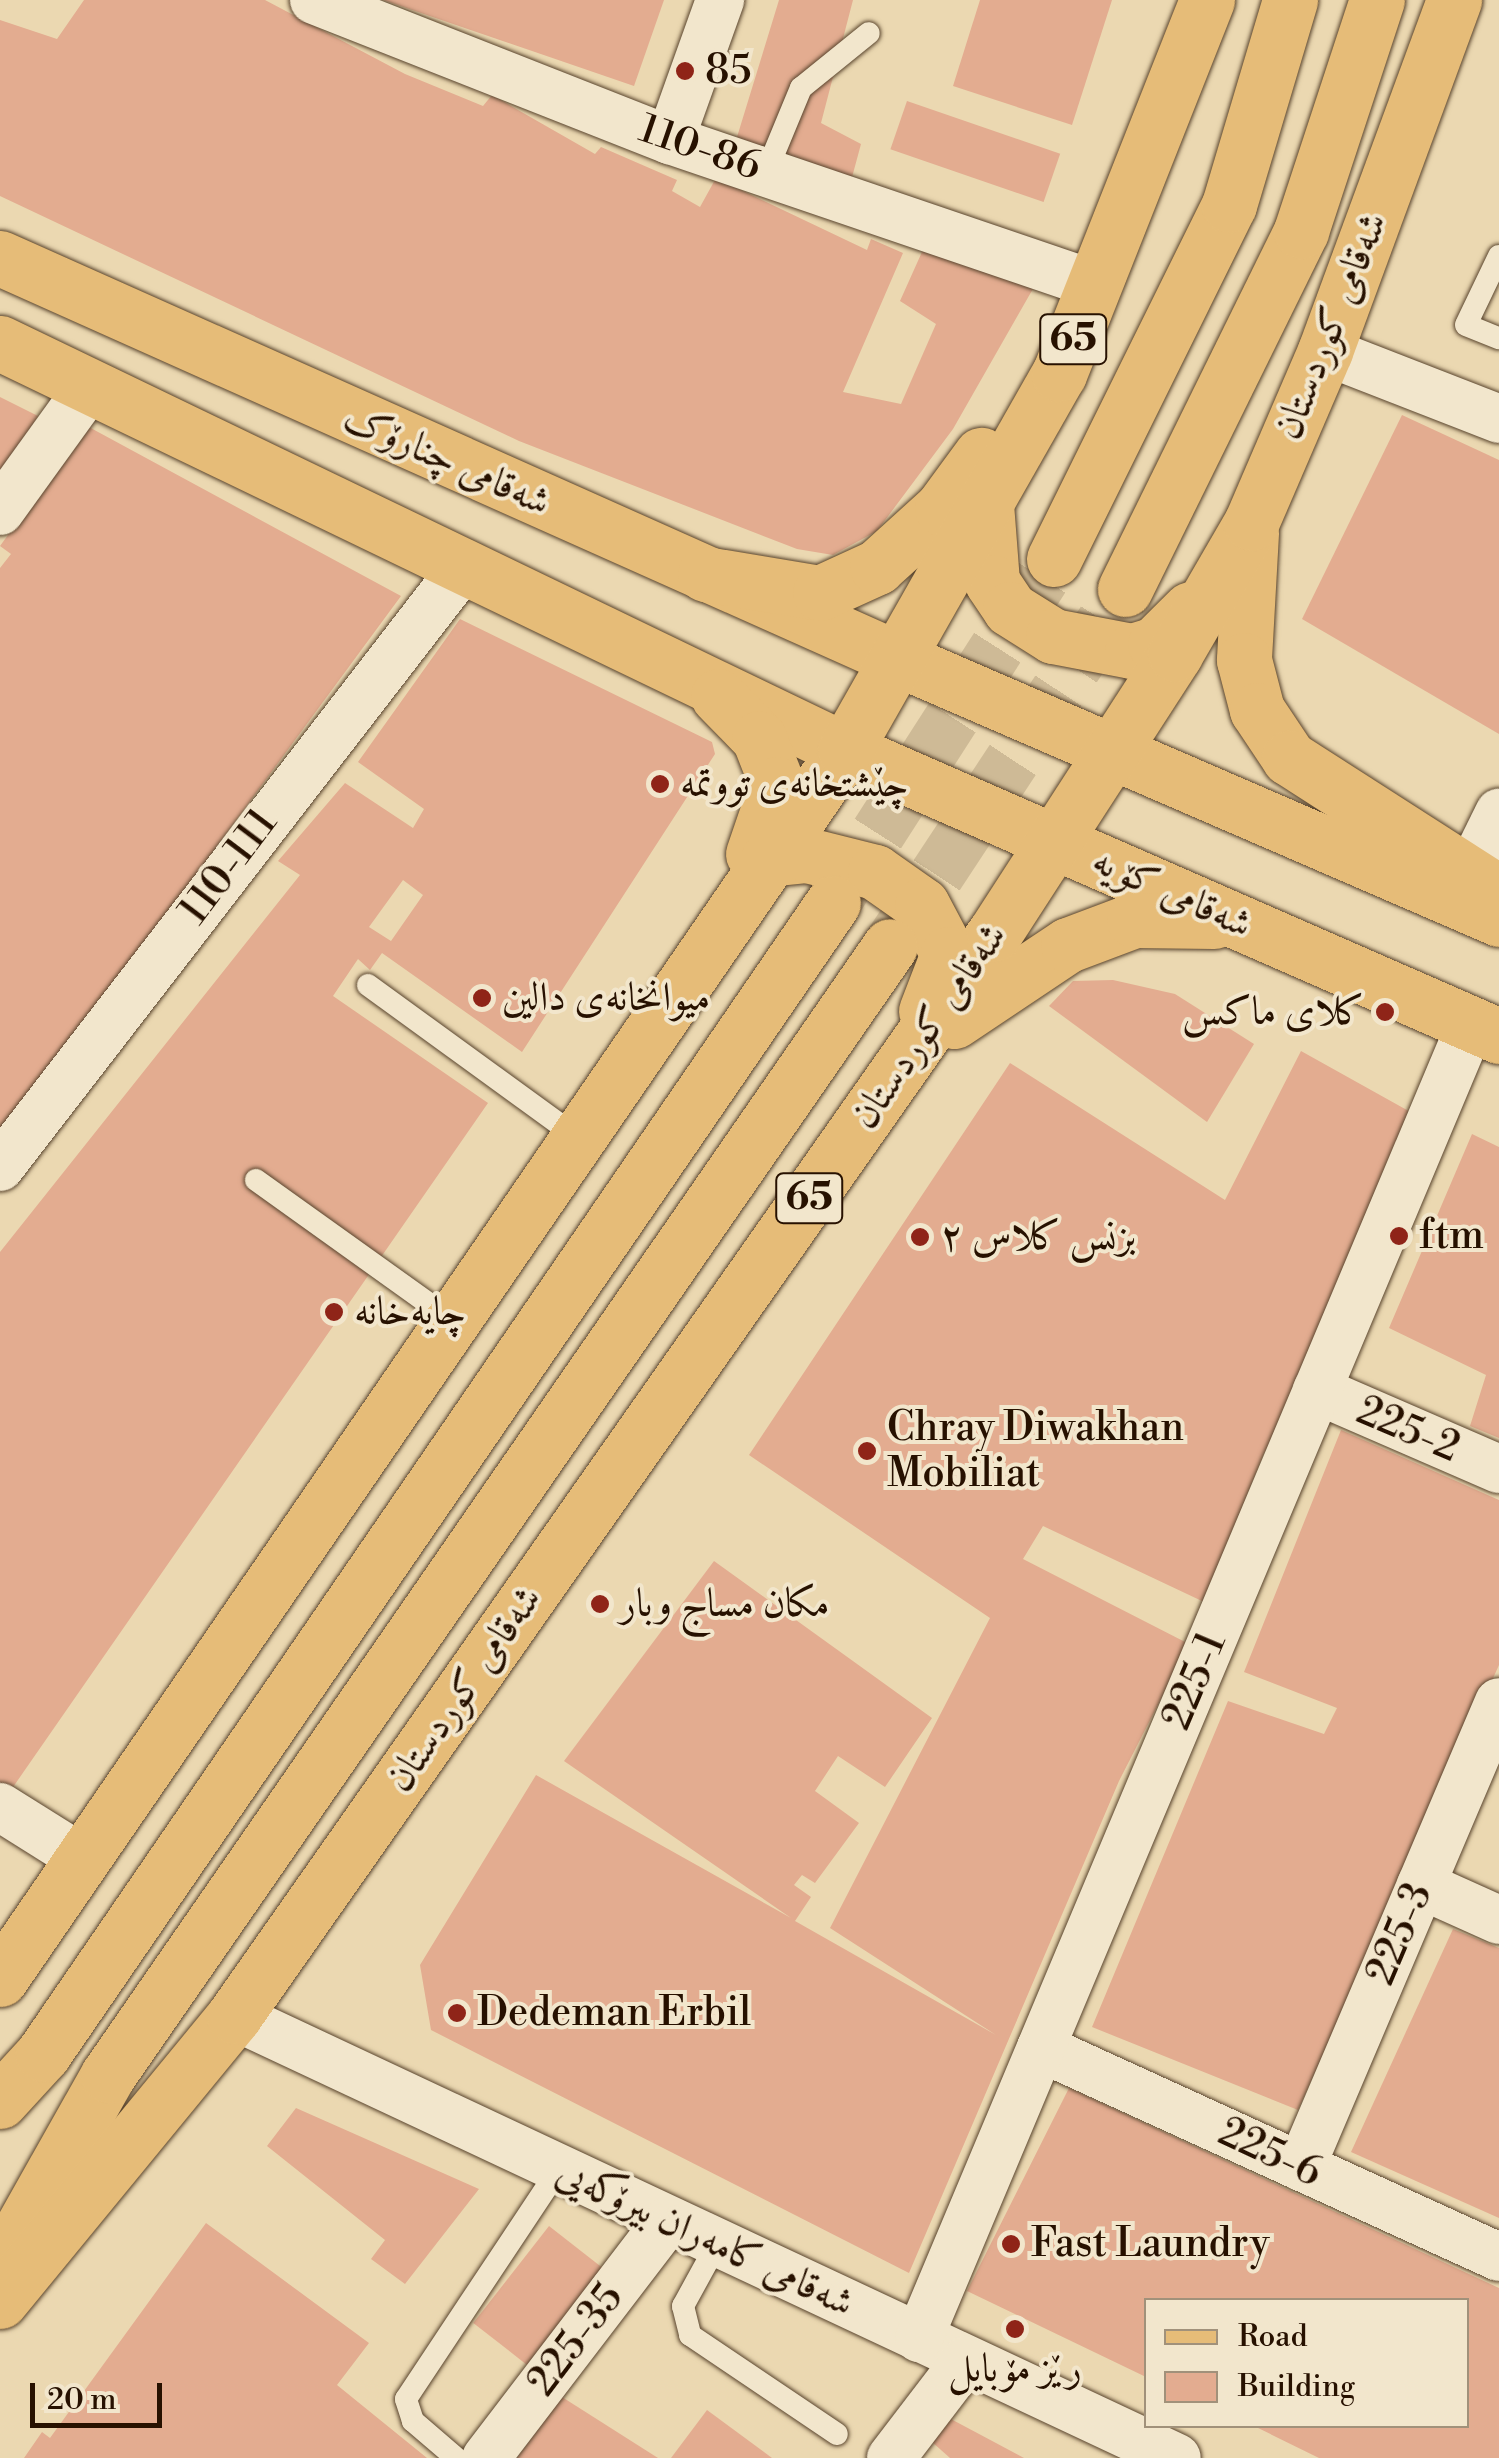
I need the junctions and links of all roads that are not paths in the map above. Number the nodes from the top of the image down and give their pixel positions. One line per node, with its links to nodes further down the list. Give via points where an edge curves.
1 (314, 0): 8 (street, 110-86)
2 (720, 0): 8 (street)
3 (1207, 0): 12 (main road, 65)
4 (1290, 0): 21 (main road, 65, via 1229,205)
5 (1377, 0): 24 (main road, شەقامی کوردستان, via 1301,231)
6 (1454, 0): 15 (main road, شەقامی کوردستان / 65)
7 (868, 34): 9 (lane, via 801,88)
8 (670, 140): 9 (street, 110-86)
9 (767, 170): 12 (street, 110-86)
10 (1499, 256): 13 (lane, via 1466,325)
11 (0, 258): 23 (main road, شەقامی چنارۆک)
12 (1087, 300): 18 (main road, 65); 23 (main road, via 942,508 877,567 820,593)
13 (1499, 338)
14 (0, 343): 16 (main road)
15 (1325, 351): 17 (street); 20 (main road, شەقامی کوردستان / 65)
16 (90, 386): 19 (street); 22 (main road)
17 (1499, 420)
18 (986, 504): 20 (main road, via 992,582 1010,608 1053,636 1112,654 1155,644); 25 (main road, 65)
19 (0, 511)
20 (1242, 540): 28 (main road, شەقامی کوردستان / 65); 32 (main road, via 1244,660 1256,710 1289,758)
21 (1054, 558)
22 (461, 570): 26 (main road); 42 (street, 110-111)
23 (705, 574): 25 (main road, شەقامی چنارۆک)
24 (1125, 589)
25 (896, 658): 27 (main road, 65); 28 (main road)
26 (718, 696): 27 (main road); 34 (main road, via 759,738 777,784)
27 (844, 750): 30 (main road, شەقامی کۆیە); 31 (main road, 65)
28 (1112, 751): 30 (main road, شەقامی کوردستان / 65); 35 (main road)
29 (1499, 813): 32 (street)
30 (1055, 842): 37 (main road, شەقامی کۆیە); 40 (main road, شەقامی کوردستان / 65)
31 (768, 859): 34 (main road, 65); 40 (main road, via 807,855 875,872 940,930 948,954 942,980)
32 (1485, 881)
33 (834, 903): 55 (main road, via 43,2054)
34 (730, 914): 41 (main road, 65)
35 (1499, 920)
36 (890, 946): 61 (main road, شەقامی کوردستان / 65, via 130,2042)
37 (1323, 959): 39 (main road, شەقامی کۆیە); 40 (main road, via 1220,921 1134,920 1022,968)
38 (368, 985): 41 (lane)
39 (1485, 1030): 45 (street, 225-1)
40 (900, 1069): 53 (main road, شەقامی کوردستان / 65)
41 (576, 1136): 44 (main road, 65)
42 (0, 1167)
43 (256, 1180): 44 (lane)
44 (450, 1318): 49 (main road, 65)
45 (1317, 1390): 46 (street, 225-2); 54 (street, 225-1)
46 (1499, 1469)
47 (1499, 1702): 50 (street, 225-3)
48 (0, 1807): 49 (street)
49 (78, 1856): 52 (main road, 65)
50 (1421, 1885): 51 (street); 56 (street, 225-3)
51 (1499, 1920)
52 (0, 1979)
53 (234, 2016): 57 (street, شه‌قامی كامەران بیرۆكەیی); 62 (main road, شەقامی کوردستان / 65)
54 (1042, 2048): 56 (street, 225-6); 63 (street, 225-1)
55 (0, 2101)
56 (1301, 2167): 60 (street, 225-6)
57 (558, 2170): 58 (street, شه‌قامی كامەران بیرۆكەیی); 66 (lane, via 406,2399 413,2420)
58 (667, 2221): 59 (street, شه‌قامی كامەران بیرۆكەیی); 67 (street, 225-35)
59 (717, 2244): 63 (street, شه‌قامی كامەران بیرۆكەیی); 65 (lane, via 683,2306 690,2335)
60 (1499, 2258)
61 (0, 2267)
62 (0, 2301)
63 (920, 2338): 64 (street, شه‌قامی كامەران بیرۆكەیی)
64 (966, 2360): 68 (street); 69 (street, شه‌قامی كامەران بیرۆكەیی)
65 (837, 2434)
66 (456, 2458)
67 (486, 2458)
68 (891, 2458)
69 (1177, 2458)

